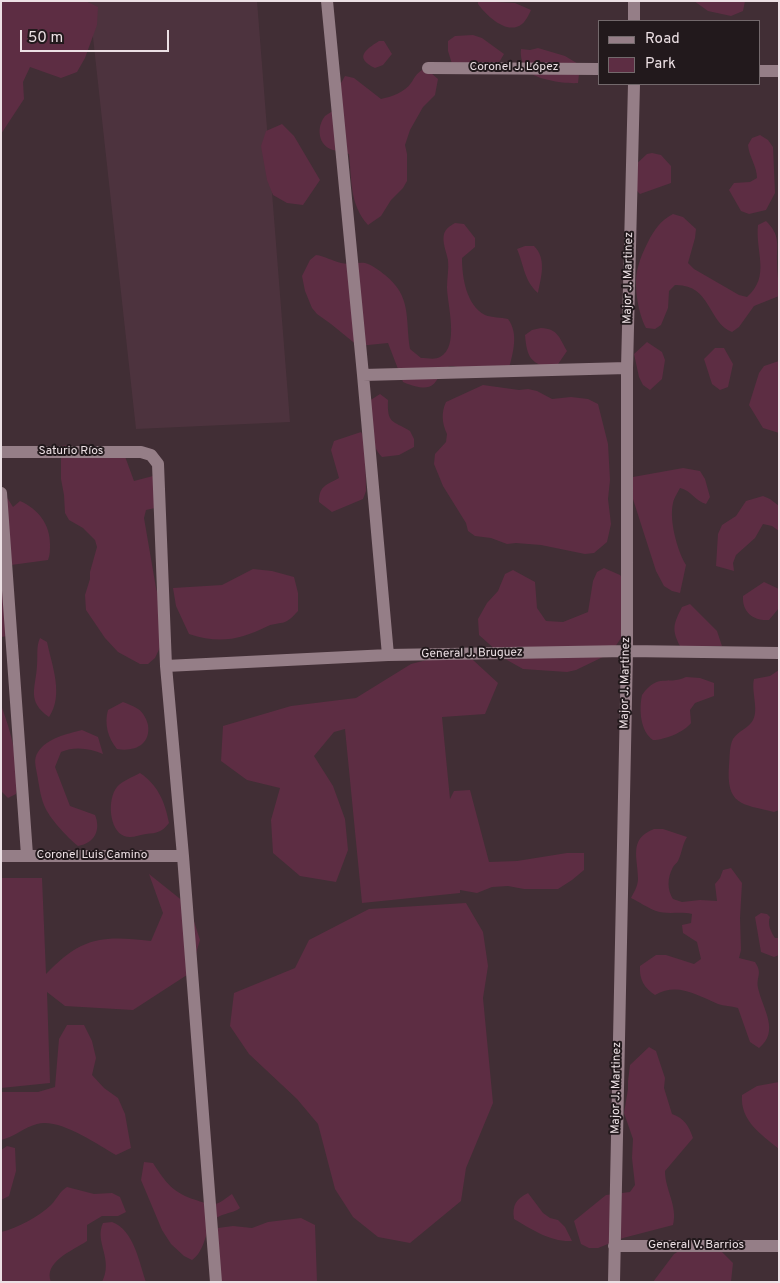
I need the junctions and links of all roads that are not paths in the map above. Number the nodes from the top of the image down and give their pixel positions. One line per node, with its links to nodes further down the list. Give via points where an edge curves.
1 (327, 1): 10 (street)
2 (634, 1): 3 (street)
3 (634, 20)
4 (428, 68): 5 (street, Coronel J. López)
5 (598, 68)
6 (760, 71): 7 (street)
7 (779, 71)
8 (634, 85): 9 (street, Major J. Martinez)
9 (627, 368): 10 (street); 13 (street, Major J. Martinez)
10 (364, 375): 15 (street)
11 (1, 452): 16 (street, Saturio Ríos, via 141,452 151,455 158,464)
12 (1, 494): 18 (street)
13 (627, 652): 14 (street, General J. Bruguez); 15 (street, General J. Bruguez); 20 (street, Major J. Martinez)
14 (779, 653)
15 (388, 655): 16 (street, General J. Bruguez)
16 (166, 666): 19 (street)
17 (1, 856): 18 (street, Coronel Luis Camino)
18 (27, 856): 19 (street, Coronel Luis Camino)
19 (183, 856): 22 (street)
20 (614, 1246): 21 (street, General V. Barrios); 23 (street, Major J. Martinez)
21 (779, 1246)
22 (216, 1282)
23 (614, 1282)

